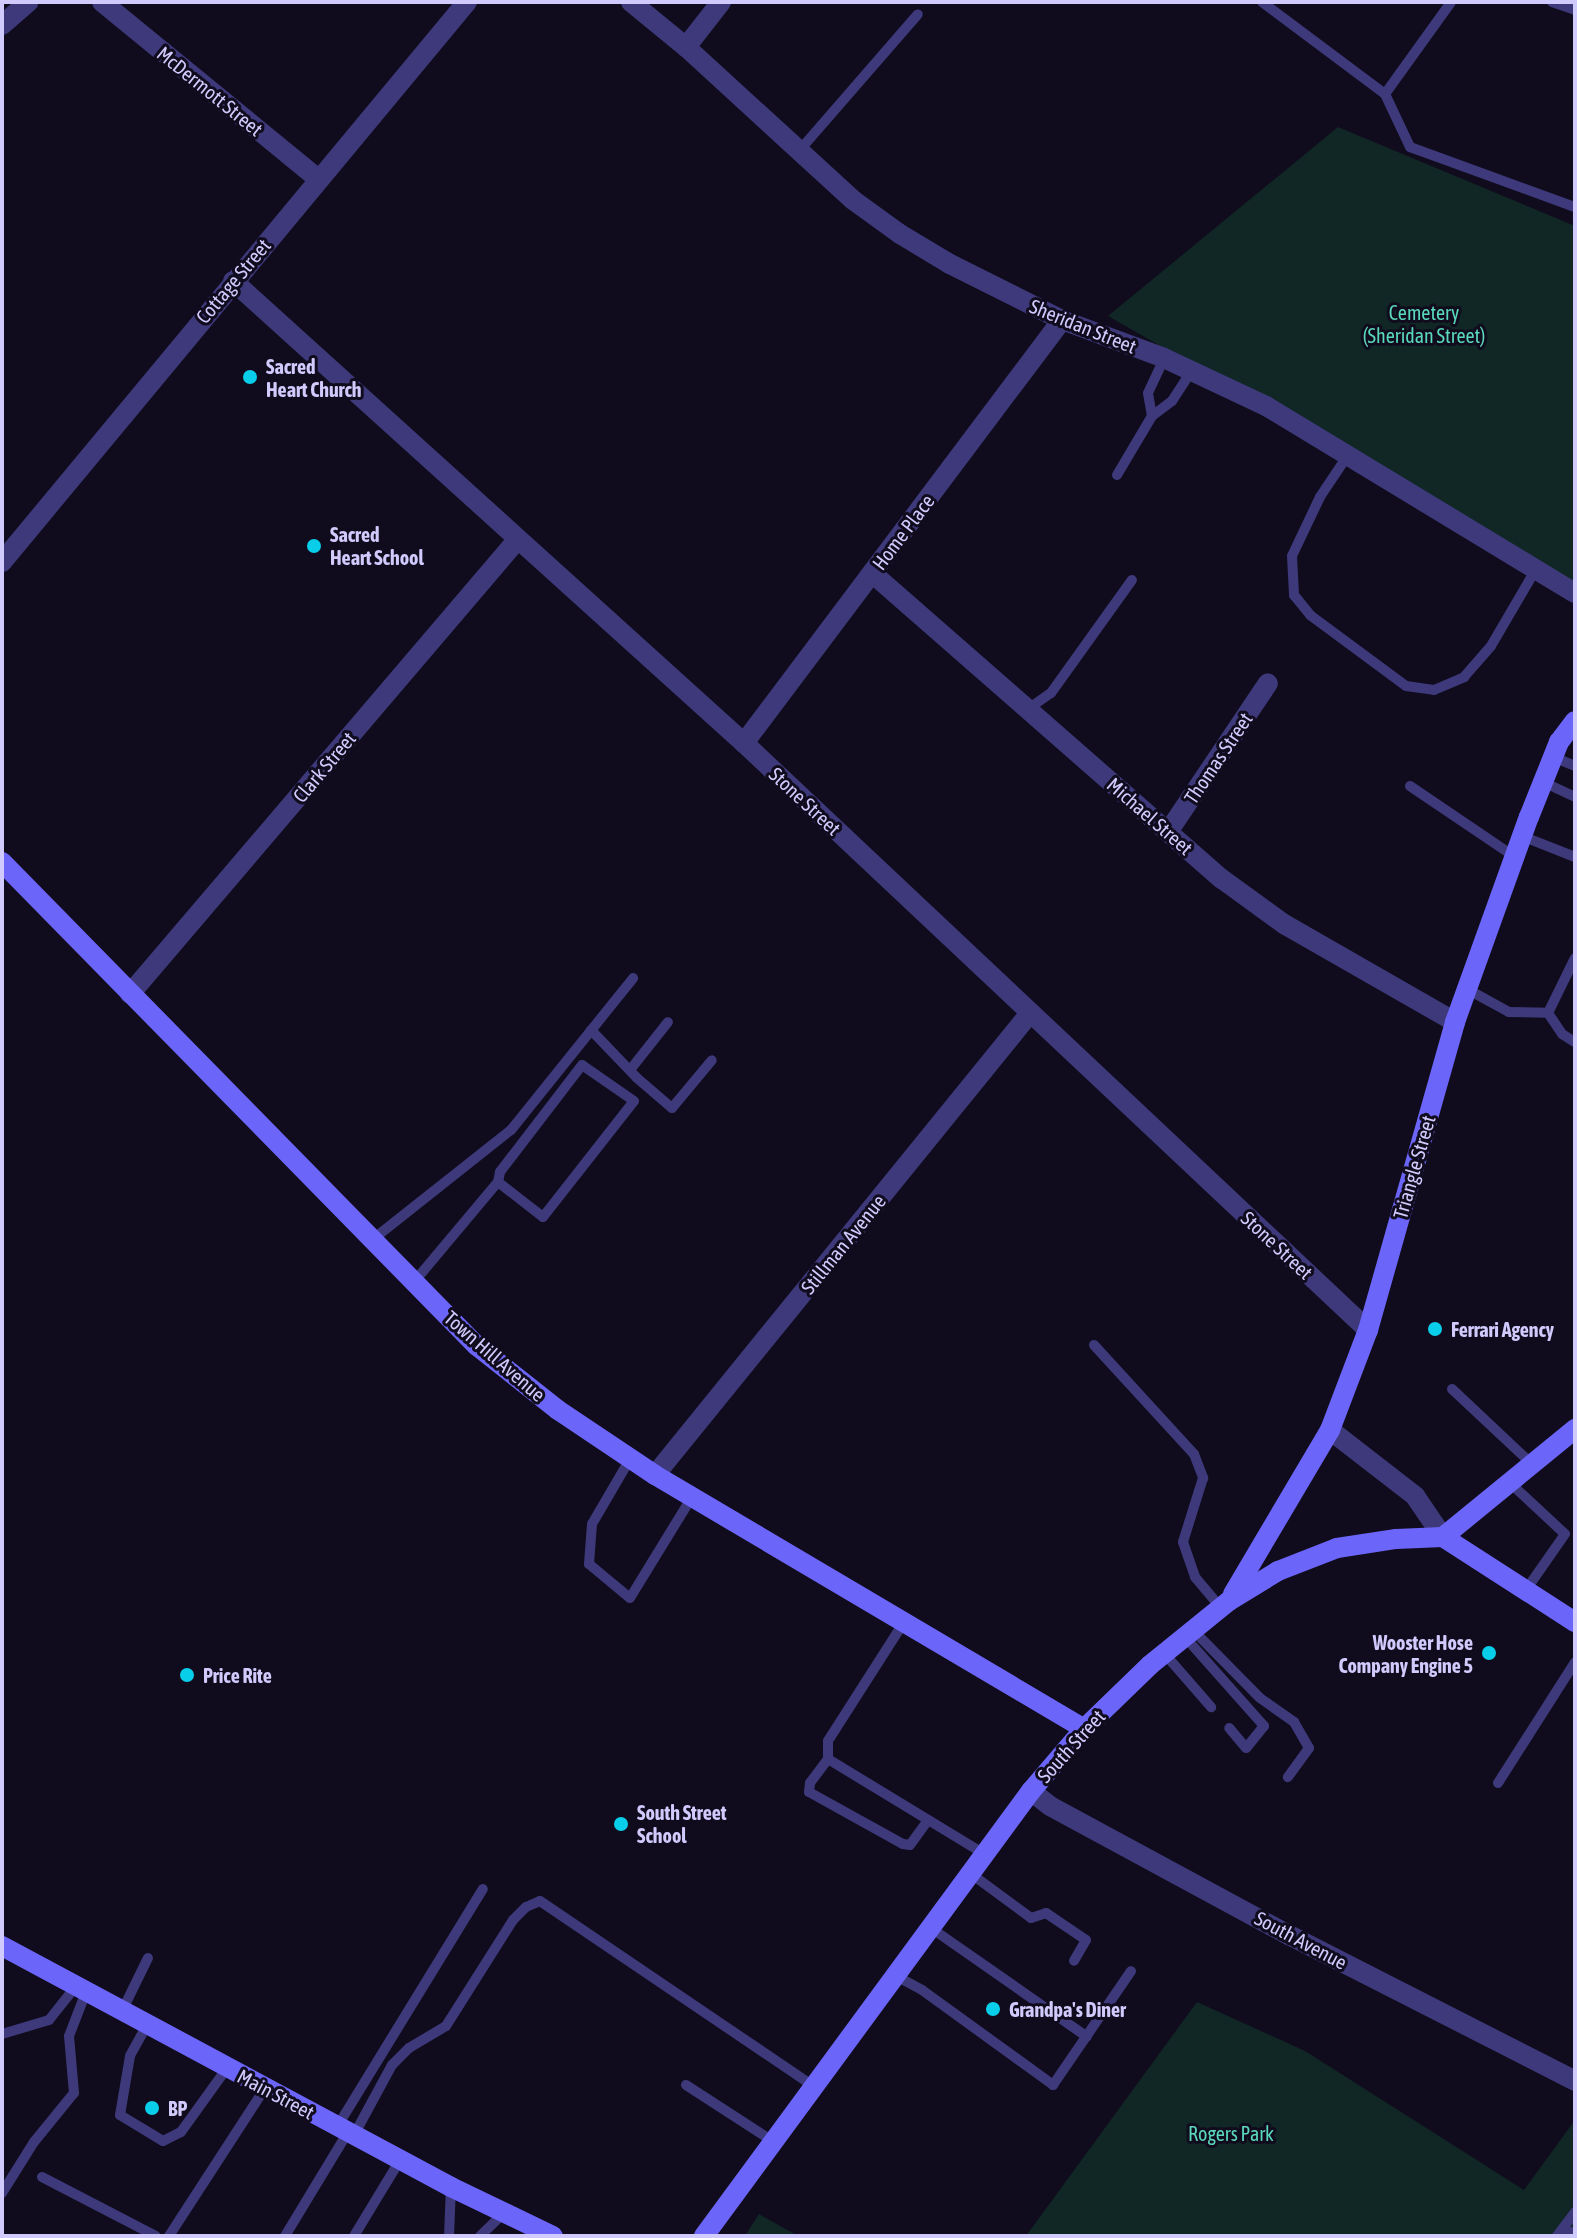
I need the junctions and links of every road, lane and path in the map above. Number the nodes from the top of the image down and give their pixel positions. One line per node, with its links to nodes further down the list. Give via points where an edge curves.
1 (28, 2): 11 (street)
2 (102, 2): 15 (street, McDermott Street)
3 (467, 2): 15 (street, Cottage Street)
4 (631, 2): 12 (street, Sheridan Street)
5 (721, 2): 12 (street)
6 (1262, 2): 13 (lane)
7 (1451, 2): 13 (lane)
8 (1552, 2): 9 (lane)
9 (1575, 10)
10 (918, 14): 14 (lane)
11 (2, 25)
12 (686, 47): 14 (street, Sheridan Street)
13 (1385, 94): 16 (lane, via 1410,147)
14 (799, 151): 18 (street, Sheridan Street, via 900,234)
15 (318, 179): 17 (street, Cottage Street)
16 (1575, 207)
17 (233, 281): 24 (street, Stone Street); 25 (street, Cottage Street)
18 (1062, 320): 19 (street, Sheridan Street); 27 (street, Home Place)
19 (1164, 358): 20 (street, Sheridan Street); 21 (lane, via 1148,393)
20 (1192, 370): 21 (lane, via 1172,401); 22 (street, Sheridan Street)
21 (1152, 416): 23 (lane)
22 (1348, 455): 26 (street, Sheridan Street); 26 (lane, via 1312,511 1292,556 1294,595 1310,615 1406,686 1434,690 1464,677 1491,646)
23 (1117, 475)
24 (517, 540): 33 (street, Stone Street); 47 (street, Clark Street)
25 (2, 562)
26 (1536, 569): 29 (street, Sheridan Street)
27 (872, 573): 31 (street, Michael Street); 33 (street, Home Place)
28 (1132, 580): 31 (lane, via 1051,693)
29 (1575, 593)
30 (1268, 683): 39 (street, Thomas Street)
31 (1028, 709): 39 (street, Michael Street)
32 (1575, 721): 34 (street, Triangle Street)
33 (744, 743): 48 (street, Stone Street)
34 (1553, 757): 35 (lane); 36 (street, Triangle Street)
35 (1575, 766)
36 (1543, 782): 38 (lane); 40 (street, Triangle Street)
37 (1410, 786): 41 (lane)
38 (1575, 797)
39 (1168, 832): 51 (street, Michael Street, via 1284,924)
40 (1522, 836): 41 (street, Triangle Street); 42 (lane)
41 (1515, 857): 46 (street, Triangle Street)
42 (1575, 857)
43 (2, 862): 47 (street, Town Hill Avenue)
44 (1575, 958): 49 (lane)
45 (633, 978): 52 (lane)
46 (1467, 989): 49 (lane, via 1509,1012); 51 (street, Triangle Street)
47 (130, 994): 57 (street, Town Hill Avenue)
48 (1030, 1013): 59 (street, Stone Street); 66 (street, Stillman Avenue)
49 (1548, 1013): 53 (lane, via 1562,1034)
50 (668, 1022): 55 (lane)
51 (1455, 1022): 59 (street, Triangle Street)
52 (591, 1030): 55 (lane); 57 (lane, via 511,1130)
53 (1575, 1042)
54 (712, 1060): 55 (lane, via 672,1108)
55 (630, 1070)
56 (498, 1182): 56 (lane, via 543,1217 634,1101 582,1065 500,1172); 58 (lane)
57 (372, 1240): 58 (street, Town Hill Avenue)
58 (414, 1282): 64 (street, Town Hill Avenue, via 477,1346)
59 (1368, 1330): 63 (street, Triangle Street)
60 (1094, 1345): 71 (lane, via 1194,1454 1203,1478 1183,1542 1195,1577)
61 (1452, 1389): 65 (lane)
62 (1575, 1429): 65 (street)
63 (1330, 1430): 69 (street, via 1415,1496); 71 (street, Triangle Street, via 1278,1524)
64 (630, 1459): 66 (street, Town Hill Avenue); 68 (lane, via 592,1524 589,1564 630,1598)
65 (1532, 1464): 67 (street)
66 (655, 1475): 68 (street, Town Hill Avenue)
67 (1509, 1482): 69 (street); 70 (lane, via 1565,1534)
68 (692, 1497): 73 (street, Town Hill Avenue)
69 (1443, 1537): 70 (street); 71 (street, South Street, via 1337,1548 1278,1571)
70 (1526, 1590): 72 (street)
71 (1225, 1604): 74 (street, South Street)
72 (1572, 1614)
73 (904, 1622): 79 (street, Town Hill Avenue); 80 (lane, via 828,1741)
74 (1189, 1633): 75 (street, South Street); 78 (lane, via 1264,1726 1246,1748); 81 (lane, via 1294,1722 1309,1748)
75 (1164, 1653): 77 (lane); 79 (street, South Street)
76 (1575, 1662): 82 (lane)
77 (1211, 1707)
78 (1229, 1728)
79 (1084, 1729): 83 (street, South Street)
80 (828, 1759): 84 (lane); 84 (lane, via 809,1792 903,1844 910,1845)
81 (1288, 1777)
82 (1498, 1783)
83 (1031, 1791): 85 (street, South Street); 100 (street, South Avenue, via 1289,1935)
84 (928, 1820): 85 (lane)
85 (984, 1854): 86 (street, South Street)
86 (970, 1873): 88 (street, South Street); 91 (lane, via 1031,1918 1046,1913 1086,1940)
87 (483, 1889): 104 (lane)
88 (931, 1928): 93 (street, South Street); 98 (lane)
89 (2, 1946): 94 (street, Main Street)
90 (148, 1958): 95 (lane)
91 (1074, 1961)
92 (1131, 1971): 98 (lane)
93 (896, 1976): 98 (lane, via 1053,2085); 102 (street, South Street)
94 (81, 1989): 95 (street, Main Street); 97 (lane, via 49,2020); 109 (lane, via 69,2036 74,2093)
95 (122, 2011): 96 (street, Main Street)
96 (147, 2025): 99 (street, Main Street); 99 (lane, via 130,2056 120,2115 163,2141 181,2132)
97 (2, 2034)
98 (1087, 2037)
99 (227, 2068): 103 (street, Main Street)
100 (1575, 2081)
101 (686, 2085): 105 (lane)
102 (815, 2087): 104 (lane, via 540,1901 513,1920 446,2026 392,2065); 105 (street, South Street)
103 (265, 2088): 104 (street, Main Street); 115 (lane)
104 (346, 2131): 106 (street, Main Street); 116 (lane)
105 (774, 2142): 121 (street, South Street)
106 (400, 2160): 108 (street, Main Street); 117 (lane)
107 (42, 2177): 114 (lane)
108 (451, 2187): 111 (street, Main Street); 118 (lane)
109 (2, 2193)
110 (1575, 2212): 113 (lane)
111 (504, 2213): 119 (lane); 120 (street, Main Street)
112 (1575, 2233): 113 (lane)
113 (1558, 2235)
114 (156, 2236)
115 (169, 2236)
116 (285, 2236)
117 (354, 2236)
118 (449, 2236)
119 (480, 2236)
120 (553, 2236)
121 (704, 2236)

